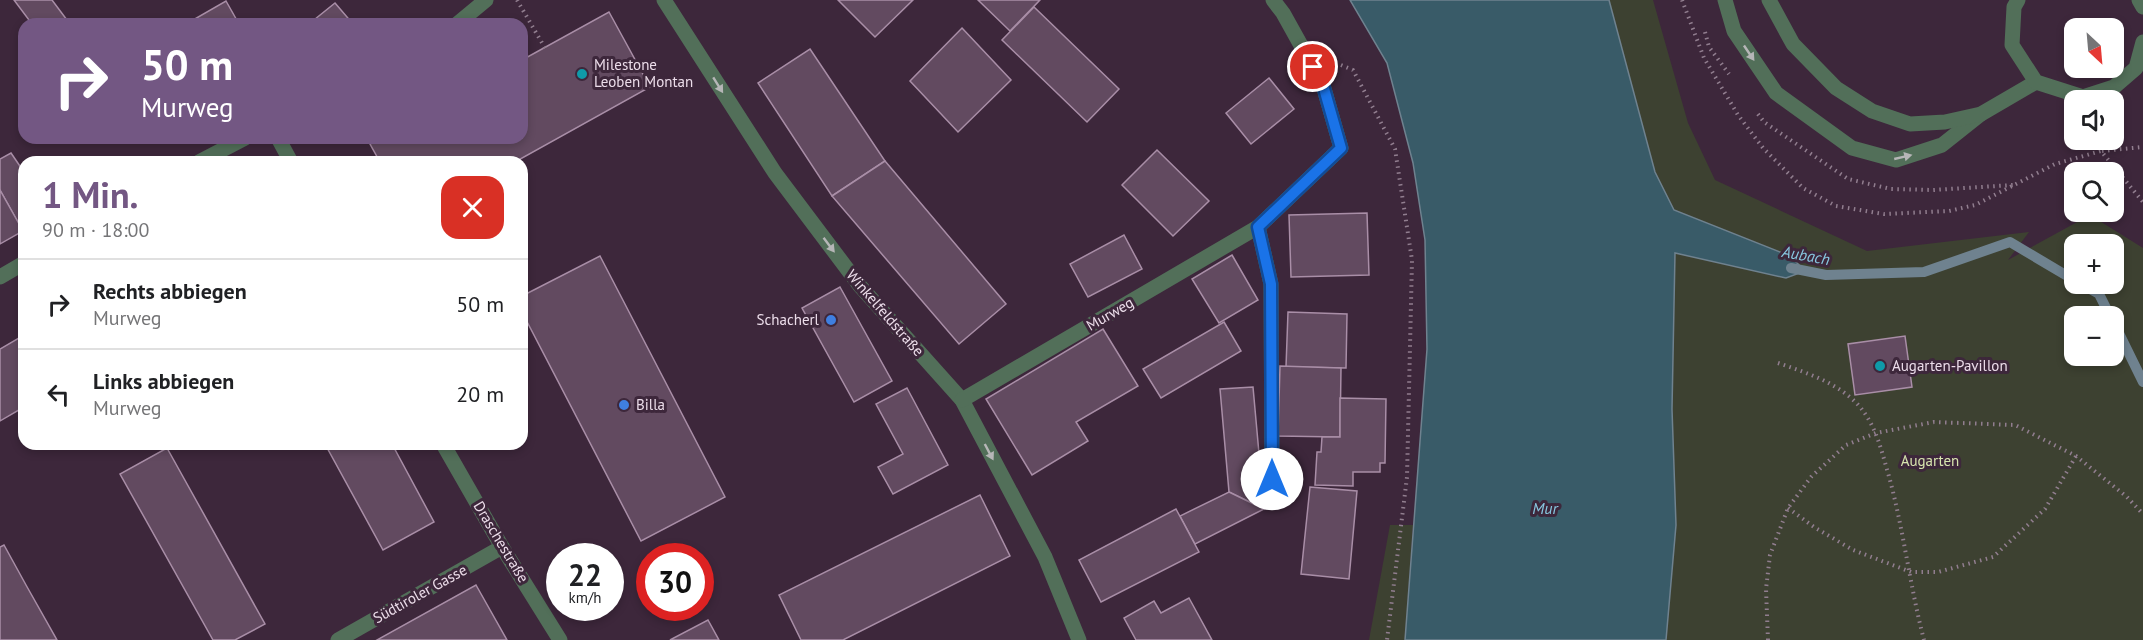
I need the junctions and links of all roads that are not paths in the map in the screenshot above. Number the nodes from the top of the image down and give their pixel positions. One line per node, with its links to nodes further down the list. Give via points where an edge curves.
1 (486, 0): 9 (street)
2 (664, 0): 19 (street, Winkelfeldstraße, one-way to 19, via 775,173 860,286)
3 (1273, 0): 16 (street, Murweg, via 1323,85 1341,148)
4 (1725, 0): 13 (street, one-way to 13, via 1734,31 1776,93 1852,147 1896,160 1942,146)
5 (1769, 0): 13 (street, via 1793,44 1836,87 1872,111 1910,124)
6 (2139, 0): 8 (street)
7 (2011, 2): 12 (street, via 2012,45)
8 (2143, 8)
9 (464, 18)
10 (2143, 42): 11 (street)
11 (2139, 70): 12 (street, via 2114,87 2083,97)
12 (2036, 82): 13 (street)
13 (1981, 114)
14 (233, 144): 15 (street)
15 (210, 156)
16 (1258, 227): 19 (street, Murweg); 21 (street, via 1271,284)
17 (18, 266): 18 (street)
18 (0, 277)
19 (962, 400): 25 (street, Winkelfeldstraße, one-way to 25, via 1045,556)
20 (446, 450): 22 (street, Draschestraße)
21 (1272, 479)
22 (502, 547): 23 (street, Südtiroler Gasse); 24 (street, Draschestraße)
23 (338, 640)
24 (560, 640)
25 (1079, 640)

